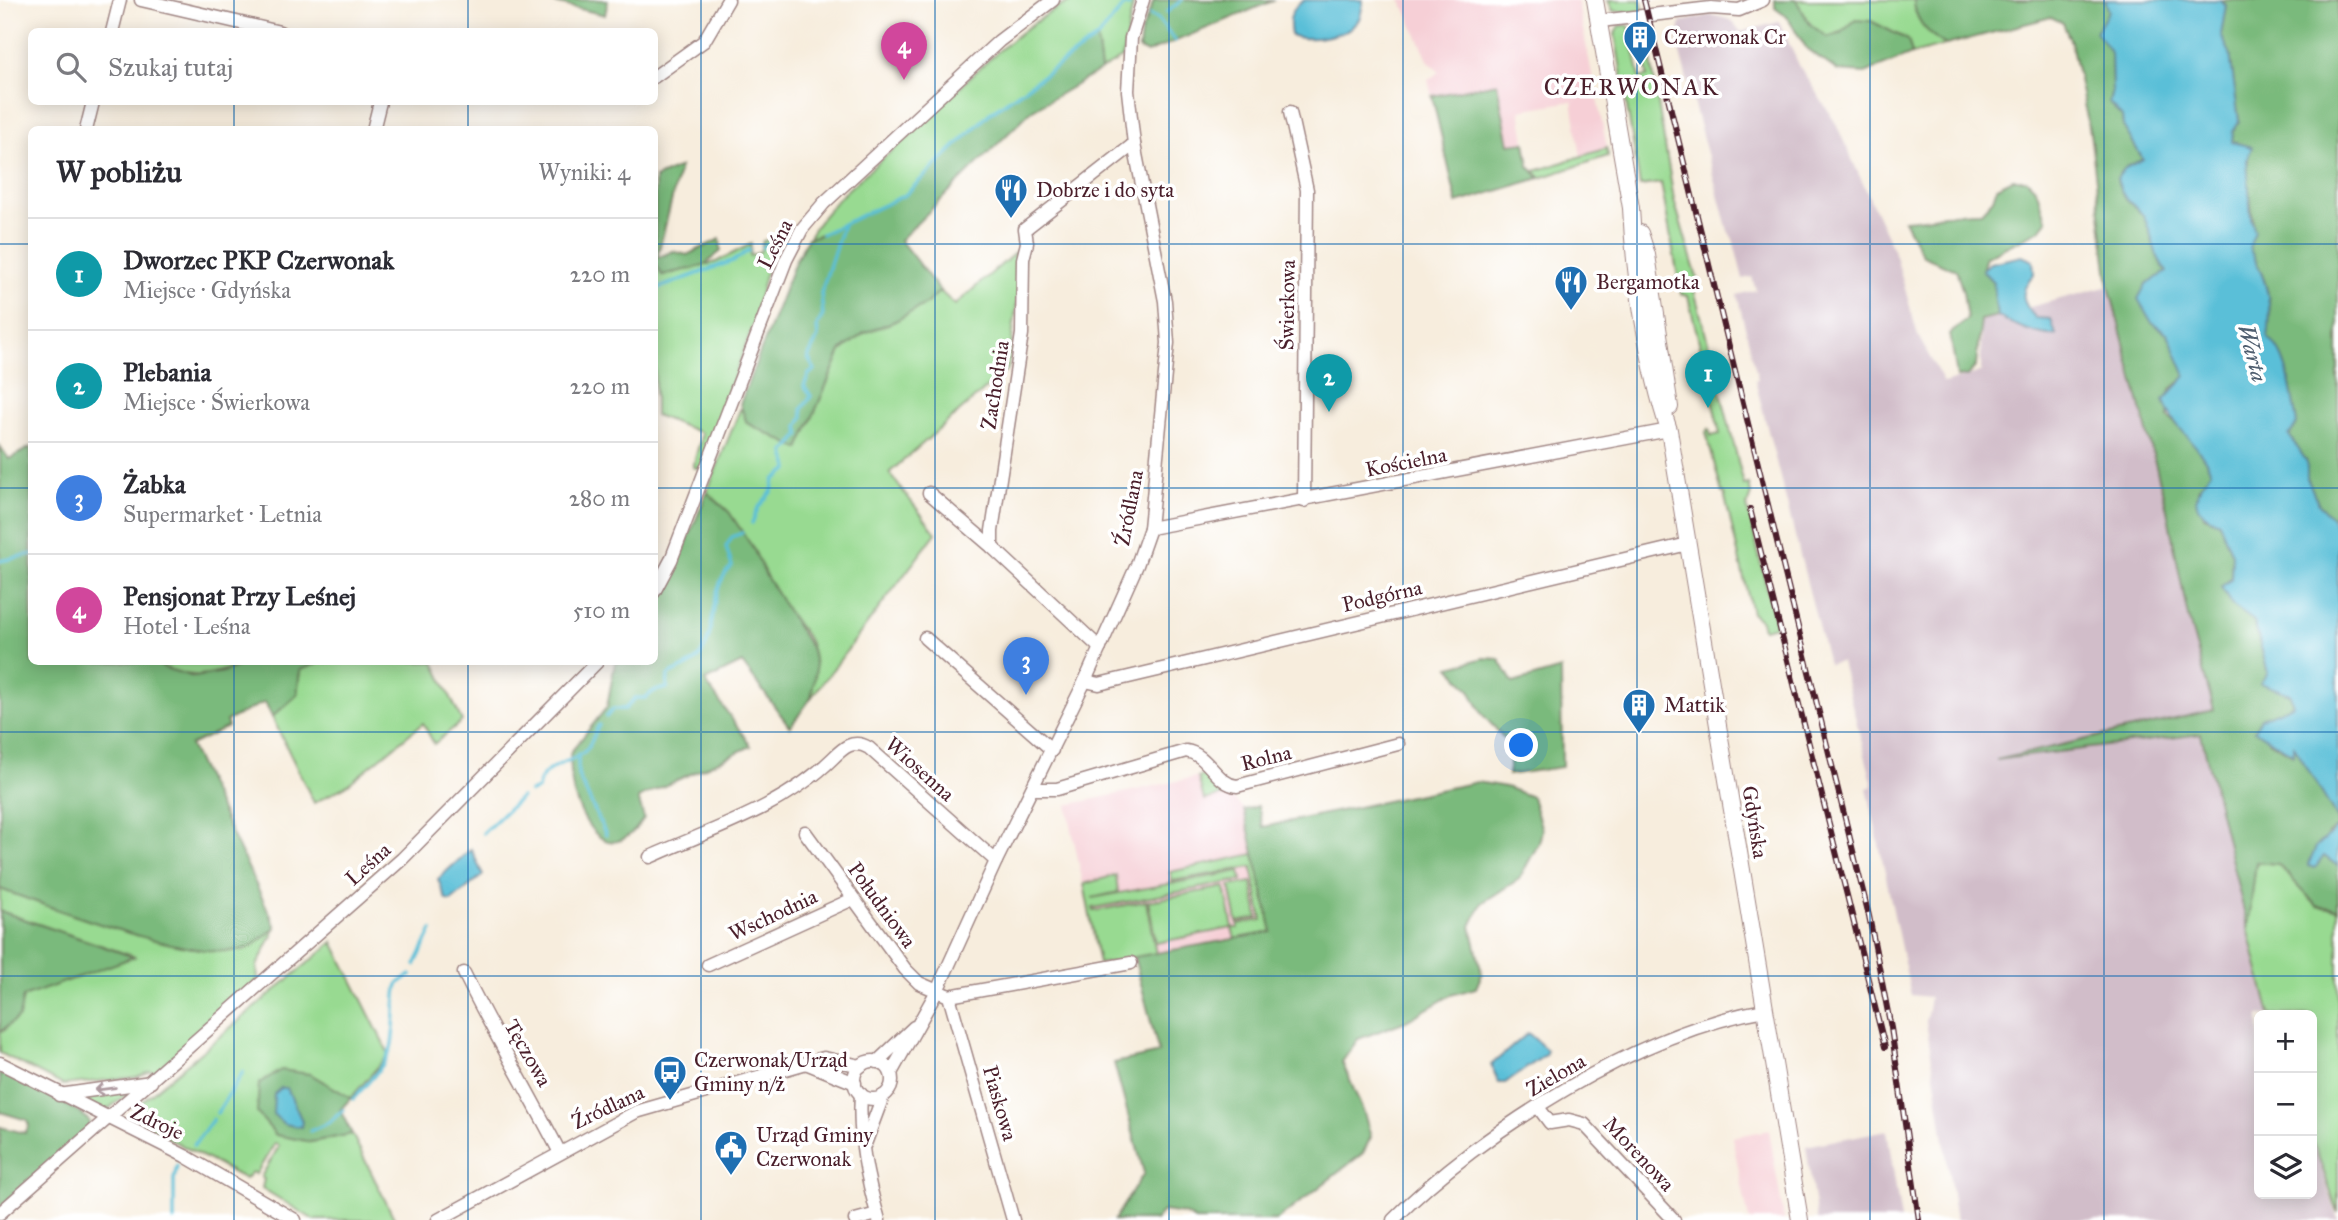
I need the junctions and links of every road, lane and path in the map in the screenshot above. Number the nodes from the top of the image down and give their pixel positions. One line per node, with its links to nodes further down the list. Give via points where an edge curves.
1 (120, 0): 9 (street)
2 (141, 0): 10 (street)
3 (728, 0): 11 (street, via 704,41)
4 (1054, 0): 24 (street, Leśna, via 999,41 824,203 802,229)
5 (1143, 0): 17 (street, Źródlana, via 1128,60)
6 (1595, 0): 8 (main road, Gdyńska)
7 (1763, 0): 8 (street, via 1740,10 1711,8)
8 (1600, 21): 18 (main road, Gdyńska, via 1654,371)
9 (113, 28)
10 (263, 28)
11 (658, 74)
12 (92, 105): 15 (street)
13 (379, 105): 16 (street)
14 (1290, 112): 20 (street, Świerkowa, via 1307,190)
15 (87, 126)
16 (374, 126)
17 (1133, 144): 21 (street, Źródlana, via 1167,323); 23 (street, Zachodnia, via 1025,229 1022,334)
18 (1669, 430): 20 (street, Kościelna); 22 (main road, Gdyńska)
19 (929, 493): 23 (street)
20 (1304, 500): 21 (street, Kościelna)
21 (1150, 528): 26 (street, Źródlana)
22 (1688, 544): 28 (street, Podgórna, via 1116,680); 40 (main road, Gdyńska)
23 (992, 547): 26 (street)
24 (658, 584)
25 (925, 638): 30 (street)
26 (1100, 648): 28 (street, Źródlana)
27 (594, 665): 47 (street, Leśna, via 411,850)
28 (1085, 681): 30 (street, Źródlana)
29 (1398, 744): 31 (street, Rolna, via 1237,786 1228,784 1201,757 1186,751 1056,789)
30 (1052, 750): 31 (street, Źródlana)
31 (1032, 789): 34 (street, Źródlana)
32 (806, 832): 35 (street, Południowa)
33 (650, 857): 34 (street, Wiosenna, via 782,799 843,748 864,745)
34 (996, 861): 39 (street, Źródlana)
35 (853, 899): 37 (street, Wschodnia); 39 (street, Południowa, via 905,969 919,983)
36 (1130, 963): 39 (street)
37 (708, 965)
38 (464, 973): 54 (street, Tęczowa)
39 (943, 994): 41 (street, Źródlana); 60 (street, Piaskowa)
40 (1765, 1010): 51 (street, Zielona, via 1732,1017 1652,1047); 63 (main road, Gdyńska)
41 (920, 1022): 42 (street, Źródlana); 46 (street, Źródlana)
42 (877, 1062): 45 (street); 46 (street)
43 (0, 1063): 49 (street, Zdroje)
44 (808, 1064): 45 (street, Źródlana, via 824,1058); 48 (street); 54 (street, Źródlana, via 636,1112)
45 (861, 1066): 48 (street)
46 (891, 1073): 50 (street, via 891,1086)
47 (152, 1082): 49 (street, one-way to 49); 52 (street, Leśna)
48 (858, 1089): 50 (street, via 872,1099); 53 (street)
49 (59, 1095): 52 (street, Zdroje)
50 (883, 1096): 53 (street)
51 (1538, 1107): 61 (street, Zielona, via 1451,1168); 62 (street, Morenowa, via 1550,1123 1569,1120 1584,1124)
52 (108, 1120): 55 (street, Leśna); 57 (street, Zdroje, via 185,1156)
53 (864, 1144): 56 (street)
54 (559, 1151): 58 (street, Źródlana)
55 (0, 1213)
56 (878, 1217): 59 (street)
57 (295, 1220)
58 (438, 1220)
59 (855, 1220)
60 (1013, 1220)
61 (1393, 1220)
62 (1674, 1220)
63 (1800, 1220)

